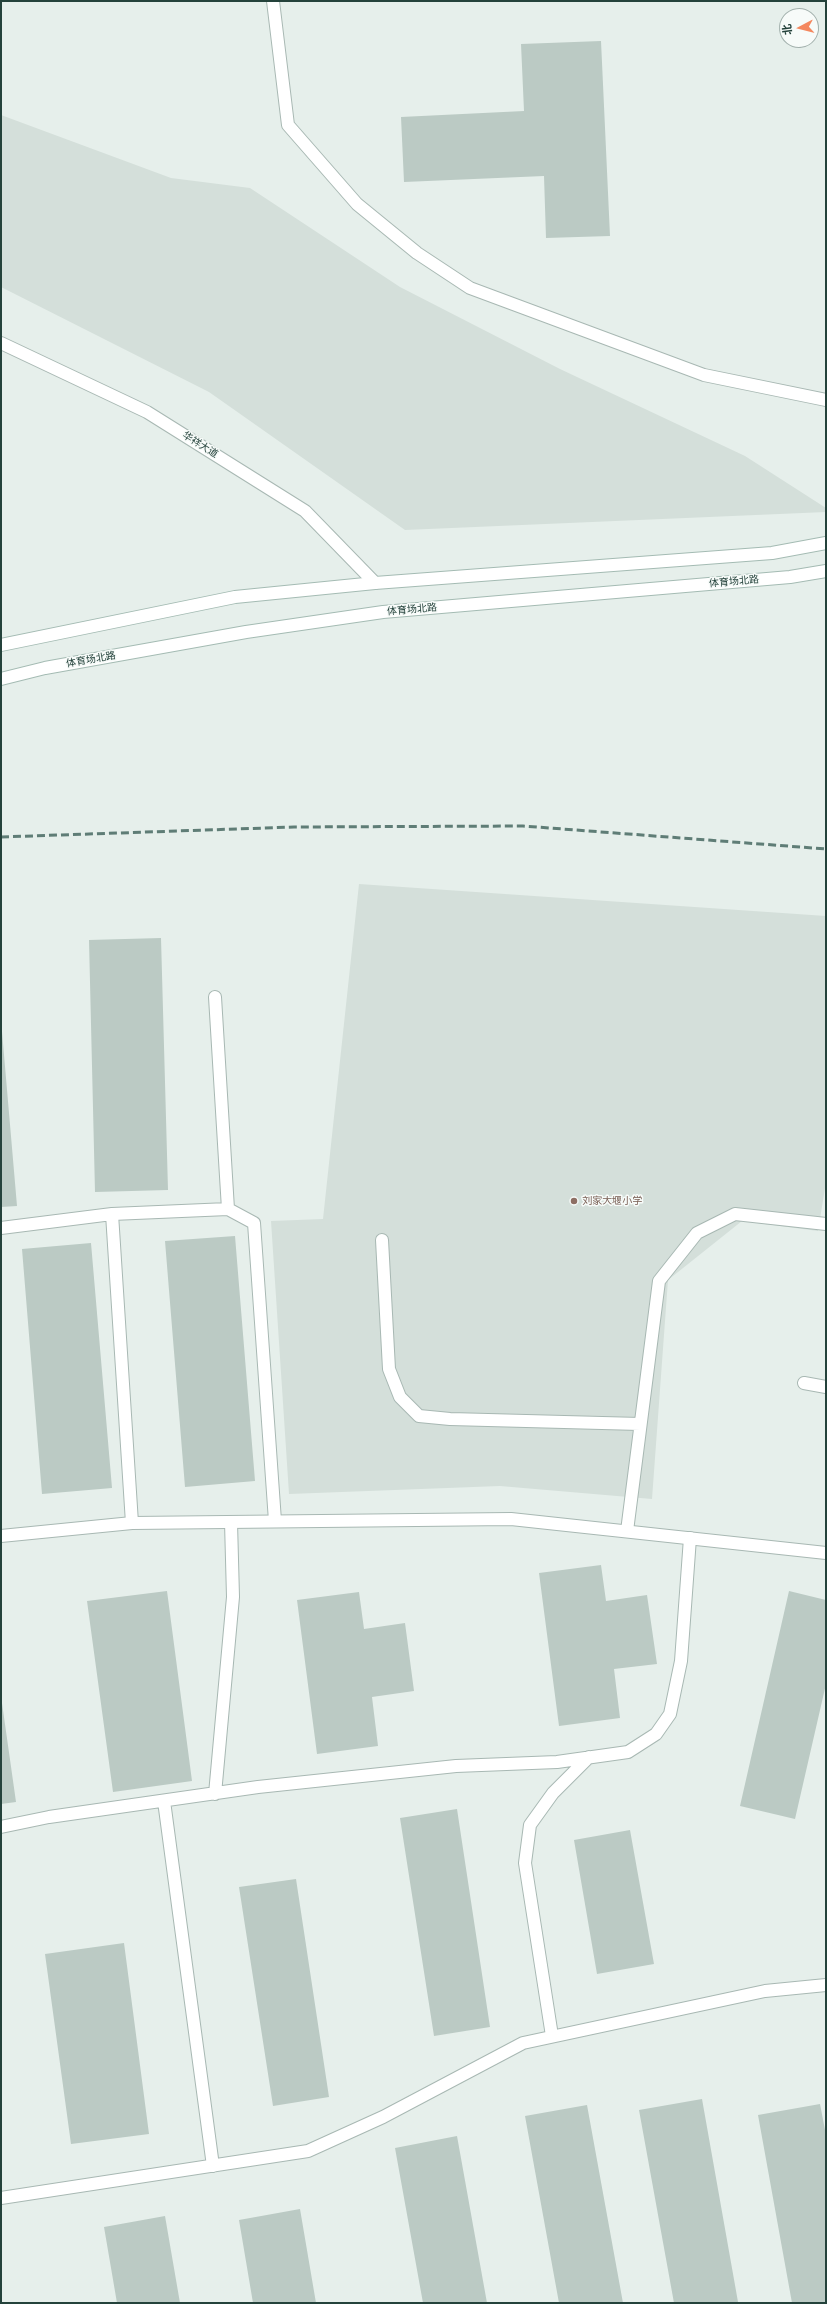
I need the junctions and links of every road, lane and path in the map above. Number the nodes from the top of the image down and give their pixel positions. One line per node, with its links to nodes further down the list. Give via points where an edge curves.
1 (273, 1): 3 (street, via 288,125 357,204 417,253 470,288 704,375)
2 (1, 343): 6 (street, 华祥大道, via 147,412 304,511)
3 (826, 400)
4 (826, 543): 6 (street, via 772,553)
5 (826, 571): 8 (street, 体育场北路, via 790,577 383,612 246,632)
6 (375, 583): 7 (street, via 235,597)
7 (1, 645)
8 (1, 678)
9 (215, 997): 10 (street)
10 (228, 1209): 11 (street); 18 (street, via 254,1223)
11 (112, 1214): 13 (street); 20 (street)
12 (826, 1224): 17 (street, via 735,1214 697,1233 659,1281)
13 (1, 1228)
14 (382, 1240): 17 (street, via 389,1369 400,1397 419,1416)
15 (804, 1383): 16 (street)
16 (826, 1387)
17 (640, 1424): 21 (street)
18 (275, 1521): 19 (street); 21 (street, via 511,1518)
19 (231, 1522): 20 (street); 26 (street, via 233,1596)
20 (132, 1523): 22 (street)
21 (627, 1531): 23 (street)
22 (1, 1536)
23 (690, 1538): 24 (street); 25 (street, via 681,1661 670,1714 656,1734 628,1752)
24 (826, 1553)
25 (589, 1757): 26 (street, via 557,1762 456,1766); 30 (street, via 553,1792 530,1825 525,1862)
26 (215, 1794): 27 (street)
27 (164, 1801): 28 (street); 31 (street)
28 (1, 1826)
29 (826, 1985): 30 (street, via 765,1991)
30 (552, 2036): 31 (street, via 523,2042 383,2117 308,2151)
31 (212, 2166): 32 (street)
32 (1, 2198)

